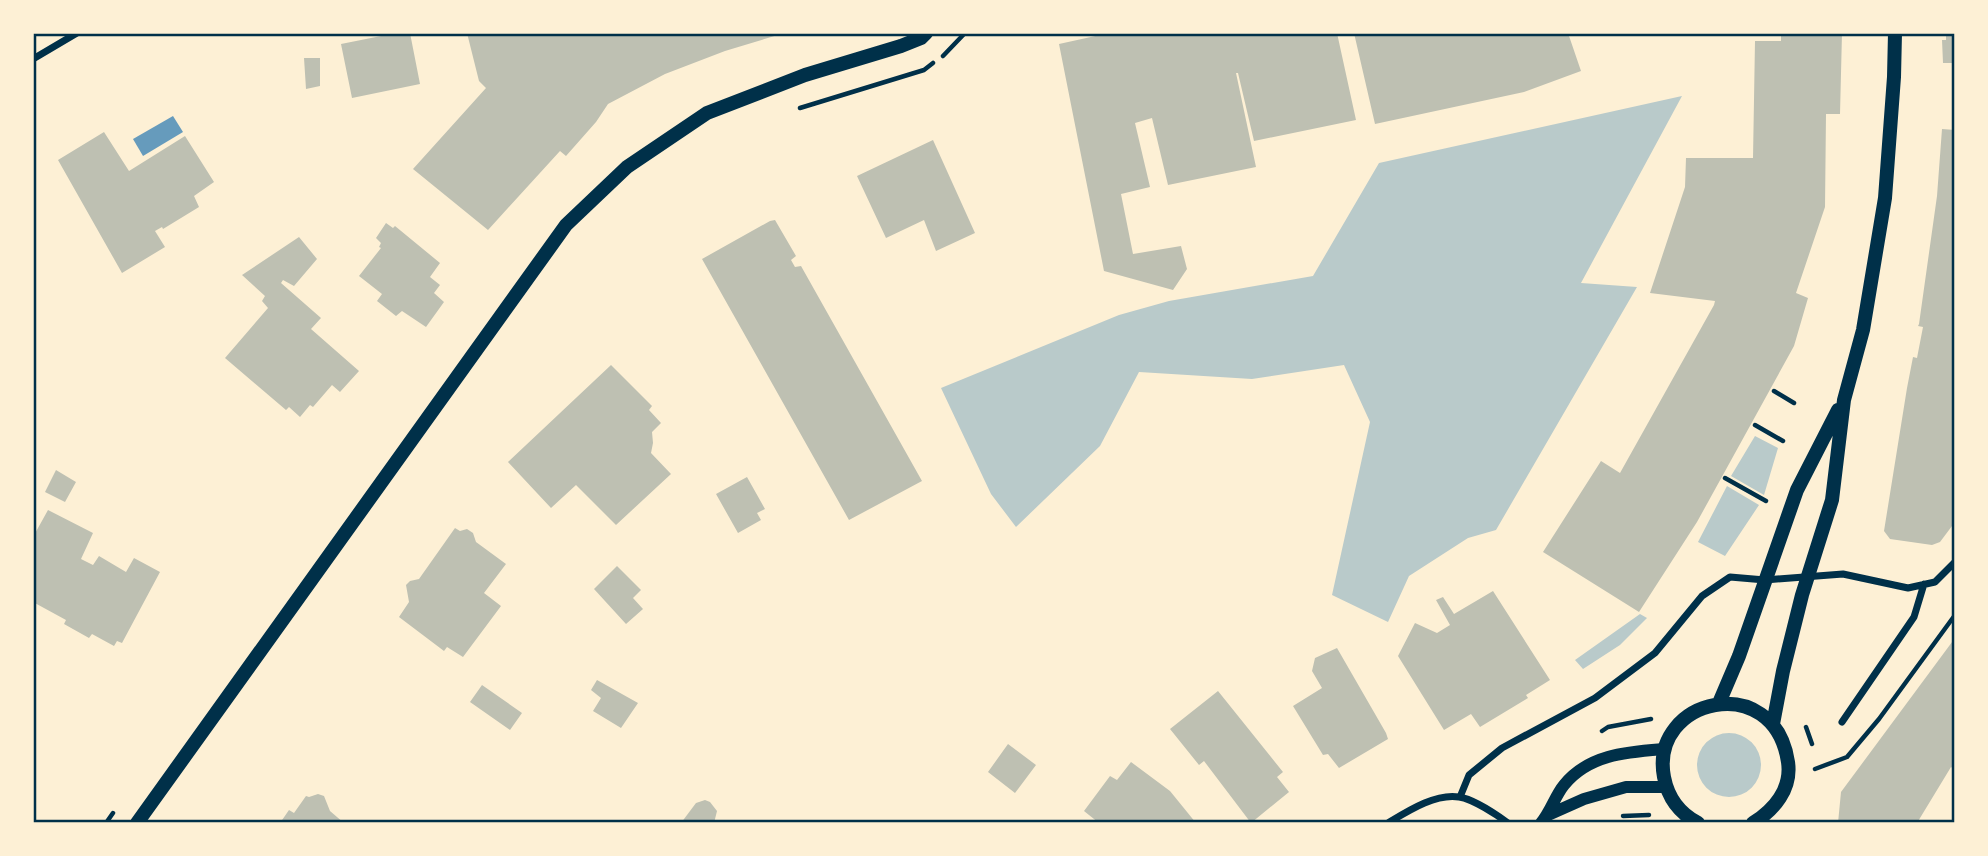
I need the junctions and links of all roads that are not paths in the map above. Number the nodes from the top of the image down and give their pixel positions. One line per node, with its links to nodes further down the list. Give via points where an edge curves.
1 (76, 33): 4 (street)
2 (926, 33): 17 (main road, via 901,46 805,75 707,113 627,167 566,225)
3 (1895, 33): 5 (main road, via 1885,198 1863,330)
4 (33, 59)
5 (1844, 400): 7 (main road, via 1832,500); 8 (main road, via 1797,490)
6 (1955, 562): 9 (street, via 1935,582)
7 (1810, 576): 8 (street); 9 (street, via 1843,574 1908,587); 12 (main road)
8 (1765, 580): 10 (main road); 15 (street, via 1730,577 1702,596 1655,653 1595,698 1502,748 1469,775)
9 (1924, 584): 11 (street, via 1914,617)
10 (1719, 703): 12 (main road, via 1758,711); 13 (main road, via 1695,711 1676,727)
11 (1842, 722)
12 (1773, 724): 21 (main road, via 1786,745 1789,769 1784,793 1770,813)
13 (1665, 749): 14 (main road); 16 (street, via 1611,754 1580,769 1563,786)
14 (1666, 787): 16 (street, via 1626,787 1584,799); 20 (main road, via 1673,802)
15 (1460, 797): 18 (street, via 1434,799); 19 (street)
16 (1544, 819)
17 (137, 823)
18 (1388, 823)
19 (1508, 823)
20 (1698, 823)
21 (1753, 823)

